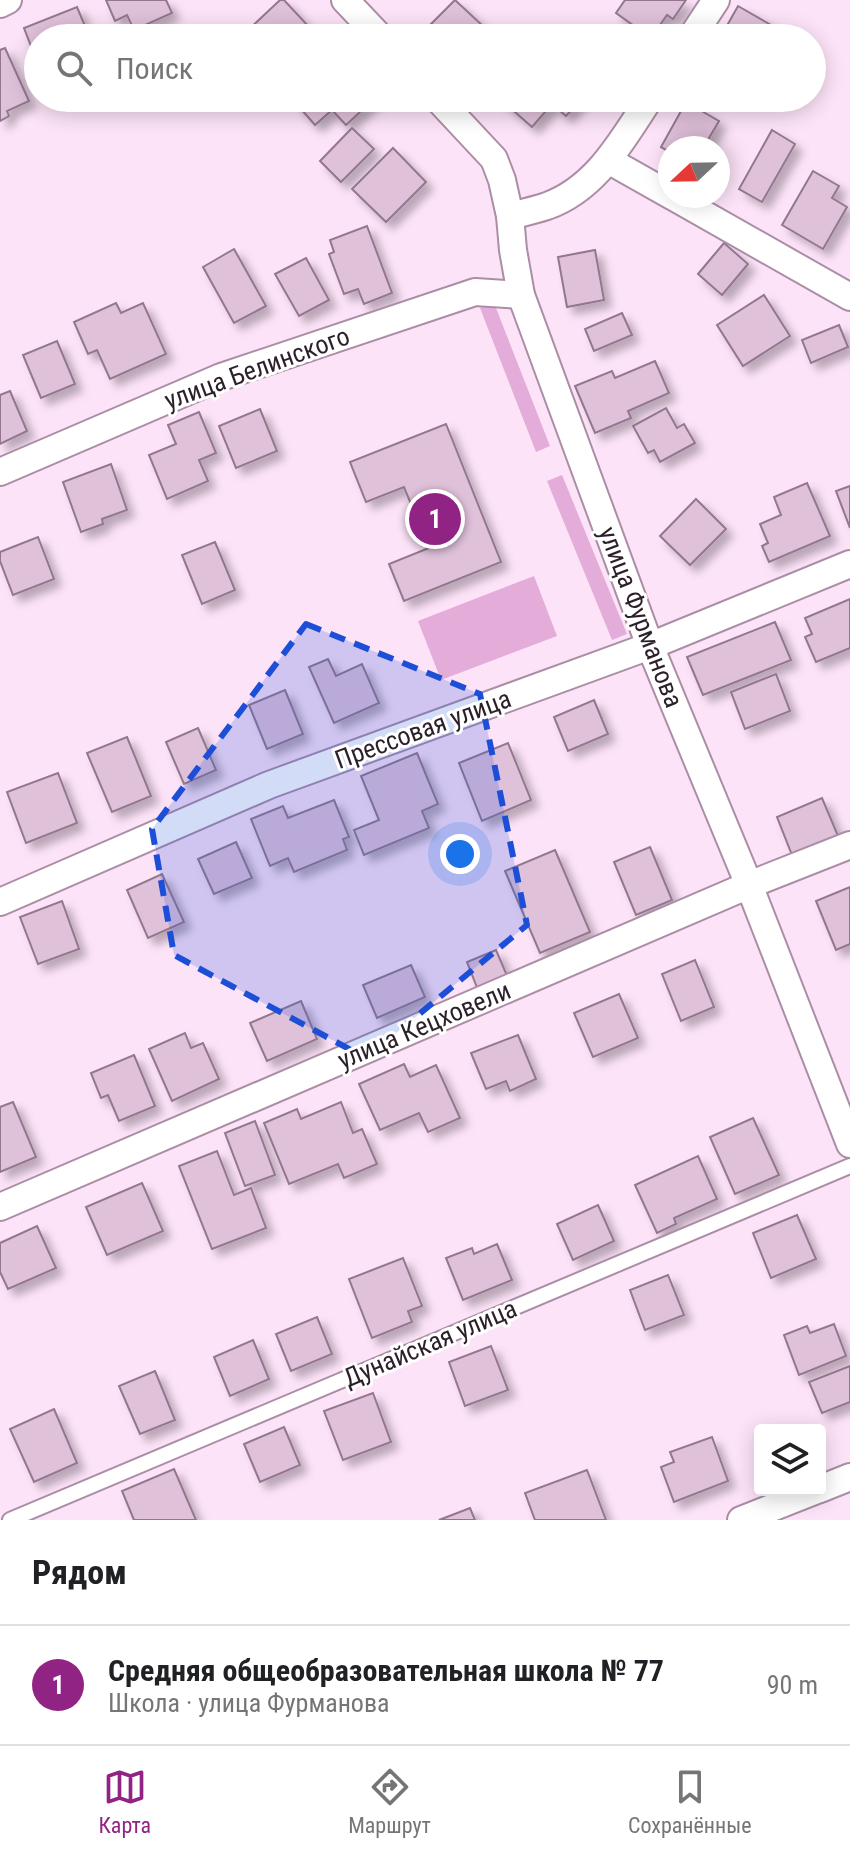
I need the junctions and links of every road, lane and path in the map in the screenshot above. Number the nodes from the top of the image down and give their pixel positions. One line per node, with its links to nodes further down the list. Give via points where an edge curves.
1 (8, 0): 4 (street)
2 (345, 0): 5 (street)
3 (716, 0): 6 (street)
4 (0, 4)
5 (368, 24)
6 (700, 24)
7 (450, 112): 12 (street, улица Фурманова, via 494,159)
8 (641, 112): 9 (street)
9 (608, 160): 10 (street); 12 (street, via 573,193)
10 (658, 189)
11 (692, 208): 14 (street)
12 (510, 216): 13 (street, улица Фурманова)
13 (521, 295): 15 (street, улица Белинского, via 475,292 235,372); 17 (street, улица Фурманова)
14 (850, 297)
15 (0, 472)
16 (850, 564): 17 (street, Прессовая улица)
17 (650, 646): 19 (street, улица Фурманова); 20 (street, Прессовая улица, via 269,785)
18 (850, 845): 19 (street, улица Кецховели)
19 (749, 885): 21 (street, улица Фурманова); 23 (street, улица Кецховели)
20 (0, 902)
21 (850, 1144)
22 (850, 1166): 27 (lane, Дунайская улица)
23 (0, 1207)
24 (850, 1477): 25 (street)
25 (826, 1487)
26 (803, 1496): 28 (street)
27 (10, 1520)
28 (741, 1520)

